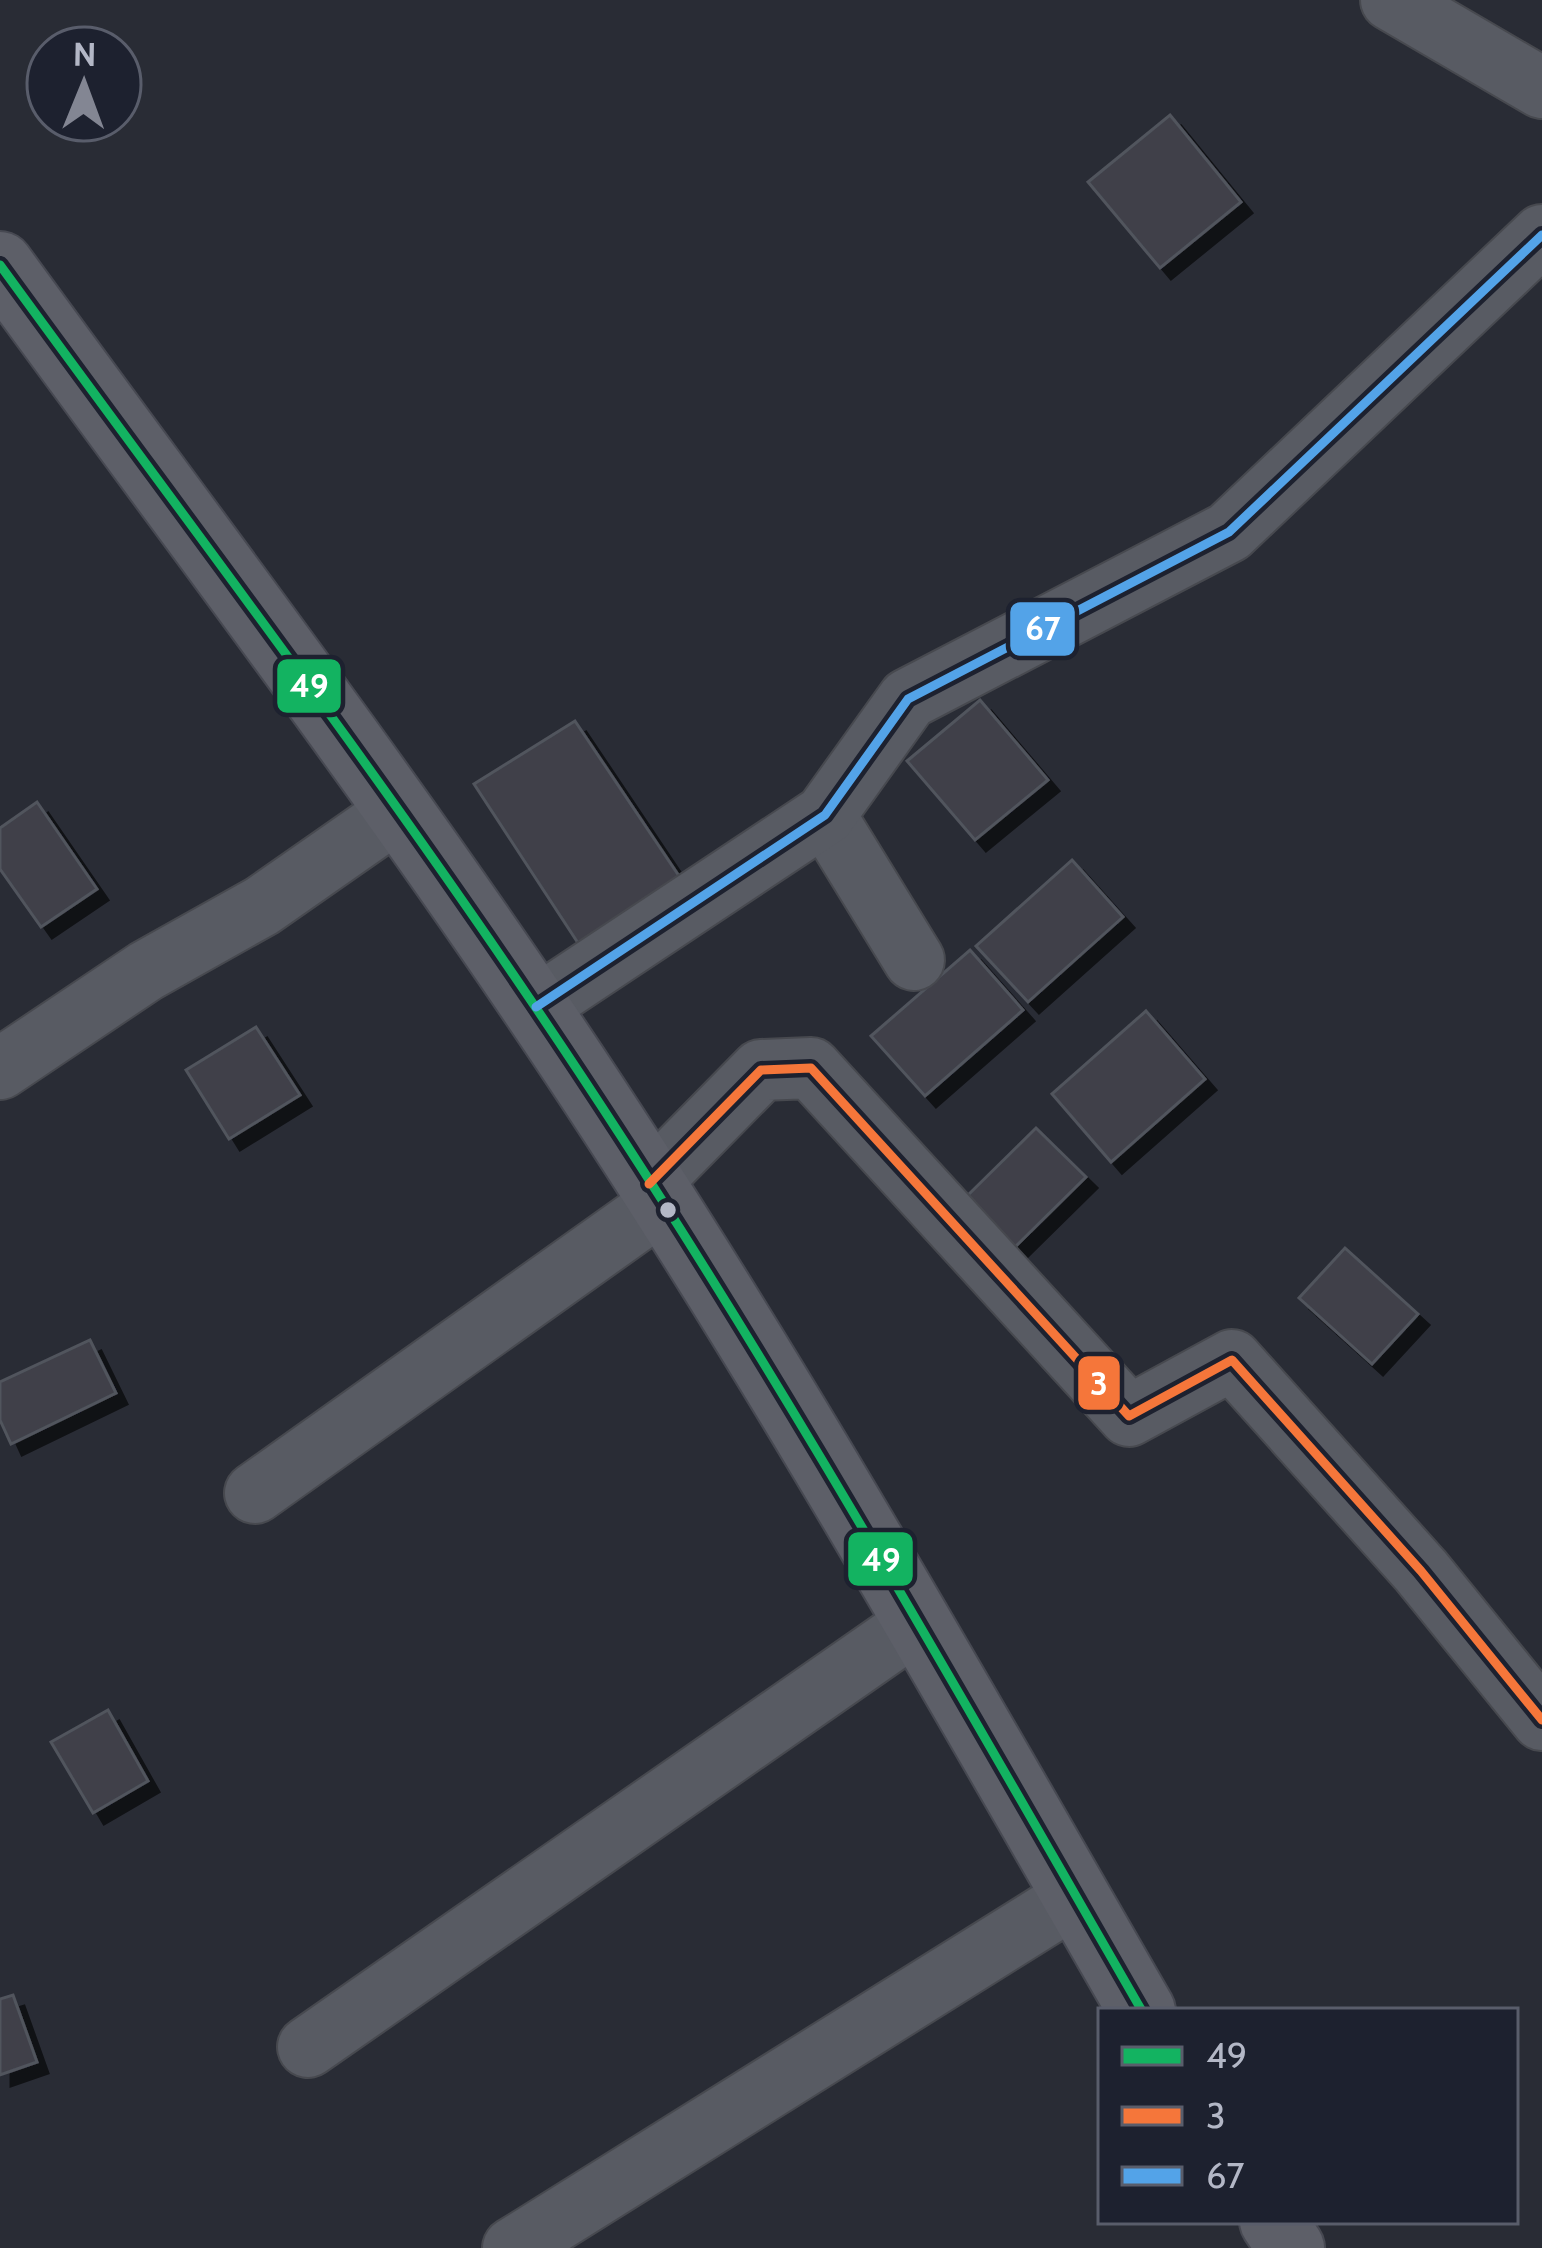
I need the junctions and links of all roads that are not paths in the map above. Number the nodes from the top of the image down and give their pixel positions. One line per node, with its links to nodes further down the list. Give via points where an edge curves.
1 (1391, 0): 2 (street)
2 (1542, 88)
3 (1542, 235): 6 (street, via 1229,532 908,700)
4 (0, 265): 5 (main road)
5 (398, 811): 8 (main road); 9 (street)
6 (825, 815): 7 (street); 8 (street)
7 (914, 960)
8 (536, 1007): 10 (main road)
9 (0, 1069)
10 (656, 1194): 11 (street); 12 (main road); 13 (street, via 761,1070 811,1068 1130,1416 1232,1360)
11 (255, 1493)
12 (918, 1622): 14 (main road); 16 (street)
13 (1542, 1720)
14 (1076, 1896): 15 (main road); 17 (street)
15 (1140, 2008)
16 (308, 2047)
17 (513, 2248)

